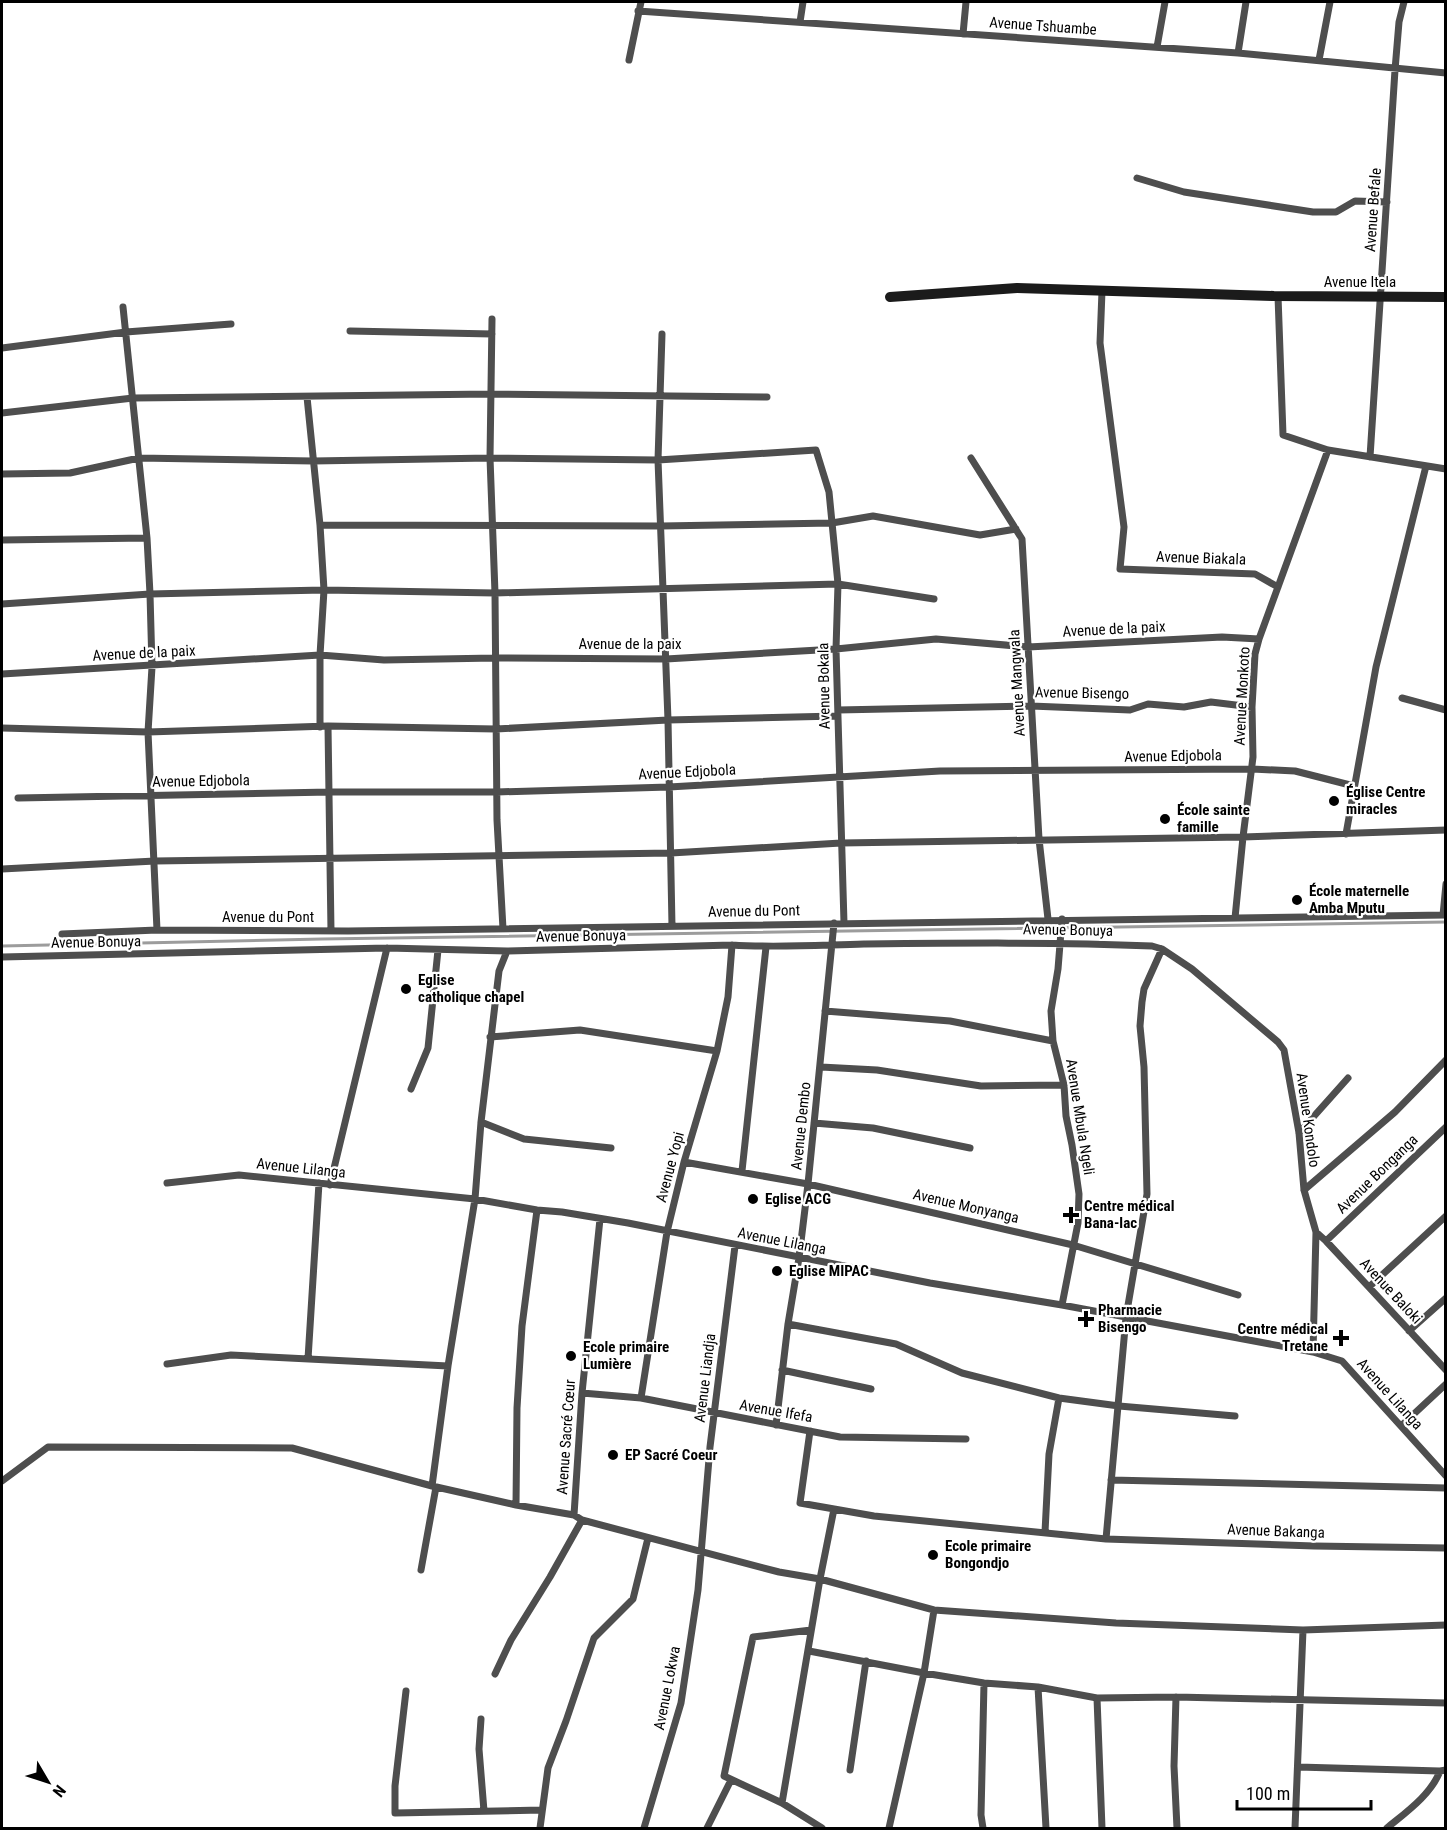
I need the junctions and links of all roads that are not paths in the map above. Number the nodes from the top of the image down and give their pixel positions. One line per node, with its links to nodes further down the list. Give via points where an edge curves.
1 (641, 2): 8 (street)
2 (803, 2): 9 (street)
3 (966, 2): 10 (street)
4 (1165, 2): 11 (street)
5 (1246, 2): 12 (street)
6 (1330, 2): 14 (street)
7 (1404, 2): 15 (street, Avenue Befale)
8 (638, 11): 9 (street, Avenue Tshuambe); 13 (street)
9 (800, 22): 10 (street, Avenue Tshuambe)
10 (963, 34): 11 (street, Avenue Tshuambe)
11 (1157, 47): 12 (street, Avenue Tshuambe)
12 (1238, 53): 14 (street, Avenue Tshuambe)
13 (629, 60)
14 (1319, 60): 15 (street, Avenue Tshuambe)
15 (1395, 70): 16 (street, Avenue Tshuambe); 18 (street, Avenue Befale)
16 (1446, 74)
17 (1137, 178): 18 (street, via 1184,192 1313,212 1336,212 1355,201)
18 (1387, 202): 22 (street, Avenue Befale)
19 (1102, 291): 20 (street, Avenue Itela); 21 (street, Avenue Itela, via 1017,288); 56 (street, Avenue Biakala, via 1100,343 1124,527 1120,569 1255,574)
20 (1276, 296): 22 (street, Avenue Itela); 38 (street, via 1282,435)
21 (890, 297)
22 (1381, 297): 23 (street, Avenue Itela); 39 (street, Avenue Befale)
23 (1446, 297)
24 (123, 307): 28 (street)
25 (492, 319): 29 (street)
26 (231, 324): 28 (street)
27 (350, 331): 29 (street)
28 (126, 332): 31 (street); 36 (street)
29 (492, 334): 32 (street)
30 (662, 334): 33 (street)
31 (2, 348)
32 (491, 394): 33 (street); 34 (street); 41 (street)
33 (659, 396): 35 (street); 43 (street)
34 (307, 397): 36 (street); 44 (street)
35 (767, 397)
36 (133, 398): 37 (street); 40 (street)
37 (2, 413)
38 (1328, 450): 39 (street); 56 (street, Avenue Monkoto)
39 (1370, 457): 45 (street)
40 (139, 458): 44 (street); 47 (street, via 70,473); 53 (street)
41 (490, 458): 43 (street); 44 (street); 49 (street)
42 (971, 458): 52 (street, Avenue Mangwala)
43 (658, 460): 48 (street, Avenue Bokala, via 816,450 829,492); 51 (street)
44 (313, 461): 50 (street)
45 (1425, 466): 46 (street); 84 (street, via 1376,667)
46 (1446, 469)
47 (2, 474)
48 (832, 523): 51 (street); 52 (street, via 873,516 980,535); 55 (street, Avenue Bokala)
49 (493, 524): 50 (street); 51 (street); 59 (street)
50 (320, 525): 58 (street)
51 (661, 526): 57 (street)
52 (1016, 529): 64 (street, Avenue Mangwala, via 1022,538)
53 (147, 538): 54 (street); 60 (street)
54 (2, 540)
55 (838, 584): 57 (street); 61 (street); 65 (street, Avenue Bokala)
56 (1278, 587): 63 (street, Avenue Monkoto)
57 (664, 588): 59 (street); 68 (street)
58 (324, 590): 59 (street); 60 (street); 66 (street)
59 (495, 593): 67 (street)
60 (150, 594): 62 (street); 69 (street)
61 (934, 599)
62 (2, 604)
63 (1258, 639): 64 (street, Avenue de la paix, via 1222,637); 73 (street, Avenue Monkoto)
64 (1028, 647): 65 (street, Avenue de la paix, via 936,639); 72 (street, Avenue Mangwala)
65 (836, 649): 68 (street, Avenue de la paix); 75 (street, Avenue Bokala)
66 (320, 655): 67 (street, Avenue de la paix, via 384,660); 69 (street, Avenue de la paix); 77 (street)
67 (495, 658): 68 (street, Avenue de la paix); 79 (street)
68 (666, 659): 76 (street)
69 (152, 667): 70 (street, Avenue de la paix); 80 (street)
70 (2, 674)
71 (1402, 698): 74 (street)
72 (1031, 706): 73 (street, Avenue Bisengo, via 1130,710 1148,704 1184,707 1211,702); 75 (street, Avenue Bisengo); 82 (street, Avenue Mangwala)
73 (1252, 707): 81 (street, Avenue Monkoto)
74 (1446, 710)
75 (838, 713): 76 (street, Avenue Bisengo); 83 (street, Avenue Bokala)
76 (668, 720): 79 (street, Avenue Bisengo); 85 (street)
77 (324, 726): 79 (street, Avenue Bisengo); 80 (street, Avenue Bisengo); 86 (street)
78 (2, 728): 80 (street, Avenue Bisengo)
79 (496, 729): 87 (street)
80 (148, 732): 88 (street)
81 (1252, 769): 82 (street, Avenue Edjobola); 84 (street, Avenue Edjobola, via 1294,771); 92 (street, Avenue Monkoto)
82 (1036, 771): 83 (street, Avenue Edjobola, via 940,771); 93 (street, Avenue Mangwala)
83 (839, 778): 85 (street, Avenue Edjobola); 94 (street, Avenue Bokala)
84 (1354, 786): 91 (street)
85 (669, 787): 87 (street, Avenue Edjobola); 95 (street)
86 (330, 792): 87 (street, Avenue Edjobola); 88 (street, Avenue Edjobola); 97 (street)
87 (497, 792): 96 (street)
88 (152, 796): 89 (street, Avenue Edjobola); 98 (street)
89 (18, 798)
90 (1446, 830): 91 (street)
91 (1346, 834): 92 (street)
92 (1243, 837): 93 (street); 102 (street, Avenue Monkoto)
93 (1039, 839): 94 (street); 103 (street, Avenue Mangwala)
94 (841, 843): 95 (street); 105 (street, Avenue Bokala)
95 (671, 853): 96 (street); 107 (street)
96 (499, 856): 97 (street); 108 (street)
97 (330, 858): 98 (street); 110 (street)
98 (155, 861): 99 (street); 109 (street)
99 (2, 869)
100 (1446, 884): 101 (street)
101 (1444, 915): 102 (street, Avenue du Pont)
102 (1235, 918): 104 (street, Avenue du Pont)
103 (1048, 919): 104 (street, Avenue du Pont); 105 (street, Avenue du Pont)
104 (1061, 922): 112 (street, Avenue Mbula Ngeli)
105 (844, 923): 106 (street, Avenue du Pont)
106 (834, 925): 107 (street, Avenue du Pont); 114 (street, Avenue Dembo)
107 (672, 926): 108 (street, Avenue du Pont)
108 (503, 929): 110 (street, Avenue du Pont)
109 (157, 930): 110 (street, Avenue du Pont); 111 (street, Avenue du Pont)
110 (331, 931)
111 (62, 933)
112 (1060, 942): 114 (street, Avenue Bonuya); 117 (street, Avenue Bonuya); 123 (street, Avenue Mbula Ngeli, via 1051,1011)
113 (732, 945): 115 (street, Avenue Bonuya); 119 (street, Avenue Bonuya); 124 (street, Avenue Yopi, via 728,997)
114 (832, 945): 115 (street, Avenue Bonuya); 121 (street, Avenue Dembo)
115 (766, 947): 137 (street)
116 (387, 948): 118 (street, Avenue Bonuya); 120 (street, Avenue Bonuya); 141 (street)
117 (1162, 949): 133 (street, Avenue Kondolo, via 1192,969 1284,1050); 153 (street, via 1144,989 1140,1026 1147,1194)
118 (438, 950): 119 (street, Avenue Bonuya); 129 (street, via 428,1048)
119 (507, 951): 122 (street, via 499,971)
120 (2, 957)
121 (825, 1011): 123 (street, via 950,1021); 126 (street, Avenue Dembo)
122 (490, 1037): 124 (street, via 580,1030); 130 (street)
123 (1053, 1041): 128 (street, Avenue Mbula Ngeli)
124 (717, 1051): 136 (street, Avenue Yopi)
125 (1446, 1060): 142 (street, via 1395,1112)
126 (821, 1067): 128 (street, via 877,1070 981,1086); 131 (street, Avenue Dembo)
127 (1348, 1078): 133 (street)
128 (1064, 1085): 150 (street, Avenue Mbula Ngeli, via 1079,1194)
129 (411, 1089)
130 (481, 1122): 134 (street, via 524,1138); 143 (street)
131 (814, 1123): 135 (street, via 873,1128); 140 (street, Avenue Dembo)
132 (1446, 1127): 149 (street, Avenue Bonganga)
133 (1299, 1133): 142 (street, Avenue Kondolo)
134 (611, 1148)
135 (970, 1148)
136 (684, 1162): 137 (street, Avenue Monyanga); 147 (street, Avenue Yopi)
137 (742, 1171): 140 (street, Avenue Monyanga)
138 (167, 1183): 139 (street, Avenue Lilanga, via 239,1175)
139 (319, 1183): 141 (street, Avenue Lilanga); 162 (street)
140 (808, 1184): 150 (street, Avenue Monyanga); 152 (street, Avenue Dembo)
141 (330, 1185): 143 (street, Avenue Lilanga)
142 (1304, 1190): 148 (street, Avenue Kondolo)
143 (475, 1199): 144 (street, Avenue Lilanga); 164 (street)
144 (537, 1210): 146 (street, Avenue Lilanga); 184 (street, via 522,1326)
145 (1446, 1216): 154 (street)
146 (600, 1219): 147 (street, Avenue Lilanga); 169 (street, Avenue Sacré Cœur)
147 (667, 1232): 151 (street, Avenue Lilanga); 170 (street, Avenue Yopi)
148 (1316, 1232): 149 (street, Avenue Baloki); 161 (street, Avenue Kondolo)
149 (1326, 1240): 154 (street, Avenue Baloki)
150 (1073, 1245): 153 (street, Avenue Monyanga); 157 (street, Avenue Mbula Ngeli)
151 (735, 1246): 152 (street, Avenue Lilanga); 173 (street, Avenue Liandja)
152 (800, 1258): 157 (street, Avenue Lilanga); 159 (street, Avenue Dembo)
153 (1136, 1264): 155 (street, Avenue Monyanga); 158 (street)
154 (1369, 1287): 160 (street, Avenue Baloki)
155 (1238, 1295)
156 (1446, 1298): 160 (street)
157 (1062, 1305): 158 (street, Avenue Lilanga)
158 (1126, 1317): 161 (street, Avenue Lilanga); 172 (street)
159 (788, 1324): 165 (street, Avenue Dembo); 171 (street, via 896,1344 962,1373)
160 (1409, 1331): 166 (street, Avenue Baloki)
161 (1312, 1352): 176 (street, Avenue Lilanga, via 1342,1361)
162 (308, 1359): 163 (street, via 231,1355); 164 (street)
163 (166, 1364)
164 (448, 1366): 182 (street)
165 (782, 1370): 168 (street); 175 (street, Avenue Dembo)
166 (1446, 1370)
167 (1446, 1384): 176 (street)
168 (871, 1389)
169 (582, 1393): 170 (street, Avenue Ifefa); 186 (street, Avenue Sacré Cœur)
170 (641, 1398): 173 (street, Avenue Ifefa)
171 (1059, 1398): 172 (street); 188 (street, via 1049,1455)
172 (1119, 1406): 174 (street); 180 (street)
173 (714, 1413): 175 (street, Avenue Ifefa); 192 (street, Avenue Liandja)
174 (1235, 1416)
175 (776, 1425): 177 (street, Avenue Ifefa)
176 (1401, 1426): 179 (street, Avenue Lilanga)
177 (810, 1431): 178 (street, Avenue Ifefa, via 840,1437); 185 (street, Avenue Bakanga, via 800,1503)
178 (966, 1439)
179 (1446, 1476)
180 (1111, 1480): 183 (street); 190 (street)
181 (2, 1481): 182 (street, via 48,1447 292,1448)
182 (434, 1487): 184 (street); 193 (street)
183 (1446, 1488)
184 (516, 1505): 186 (street)
185 (834, 1509): 188 (street, Avenue Bakanga); 194 (street)
186 (574, 1515): 187 (street)
187 (582, 1520): 189 (street); 202 (street)
188 (1045, 1532): 190 (street, Avenue Bakanga)
189 (648, 1538): 192 (street); 216 (street, via 633,1599 594,1638 548,1768)
190 (1106, 1539): 191 (street, Avenue Bakanga)
191 (1446, 1548)
192 (702, 1551): 194 (street); 219 (street, Avenue Lokwa, via 681,1702)
193 (421, 1570)
194 (820, 1579): 195 (street); 197 (street)
195 (934, 1611): 198 (street); 201 (street)
196 (1446, 1625): 198 (street)
197 (811, 1630): 199 (street); 214 (street, via 753,1637 724,1776)
198 (1303, 1630): 208 (street)
199 (808, 1651): 200 (street); 215 (street)
200 (866, 1661): 201 (street); 212 (street)
201 (924, 1673): 203 (street); 222 (street)
202 (495, 1674)
203 (984, 1683): 204 (street); 223 (street)
204 (1038, 1687): 207 (street); 224 (street)
205 (406, 1691): 217 (street, via 395,1786 396,1813)
206 (1176, 1697): 207 (street); 208 (street); 226 (street)
207 (1097, 1698): 225 (street)
208 (1301, 1701): 209 (street); 211 (street)
209 (1446, 1703)
210 (481, 1719): 217 (street)
211 (1298, 1767): 213 (street); 227 (street)
212 (850, 1770)
213 (1443, 1770): 228 (street)
214 (731, 1780): 215 (street); 220 (street)
215 (782, 1803): 221 (street)
216 (542, 1810): 217 (street); 218 (street)
217 (484, 1811)
218 (540, 1828)
219 (644, 1828)
220 (707, 1828)
221 (822, 1828)
222 (889, 1828)
223 (983, 1828)
224 (1046, 1828)
225 (1102, 1828)
226 (1177, 1828)
227 (1294, 1828)
228 (1387, 1828)

